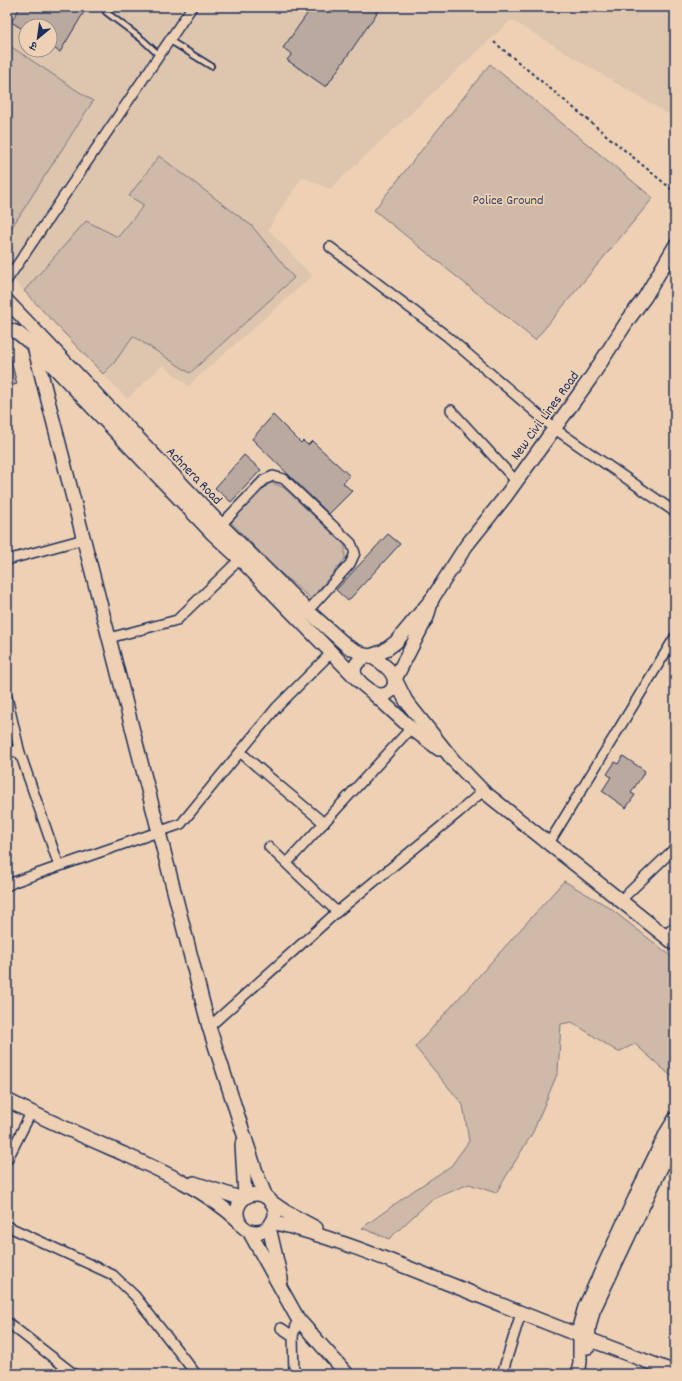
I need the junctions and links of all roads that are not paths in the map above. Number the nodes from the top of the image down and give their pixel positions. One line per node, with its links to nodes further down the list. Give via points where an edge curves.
1 (192, 7): 3 (street)
2 (106, 12): 4 (lane)
3 (169, 40): 4 (street); 5 (lane)
4 (159, 55): 8 (street)
5 (211, 66)
6 (330, 246): 14 (street, via 448,337)
7 (675, 246): 14 (main road, New Civil Lines Road, via 645,296)
8 (7, 280)
9 (7, 301): 17 (main road, Achnera Road)
10 (7, 318): 12 (main road, Achnera Road)
11 (7, 329): 12 (main road)
12 (34, 346): 17 (main road, Achnera Road); 18 (main road)
13 (451, 410): 15 (street)
14 (555, 429): 15 (main road, New Civil Lines Road); 16 (street)
15 (516, 481): 21 (main road, New Civil Lines Road, via 466,546)
16 (675, 512)
17 (217, 530): 19 (main road, Achnera Road); 22 (main road, Achnera Road); 22 (street, via 264,480 273,476 284,479 351,543 355,554 350,564)
18 (84, 539): 20 (street); 24 (main road)
19 (240, 559): 22 (main road, Achnera Road); 24 (street, via 177,620)
20 (7, 560)
21 (432, 599): 26 (main road, via 396,642 384,651); 27 (main road, via 427,617)
22 (304, 616): 25 (main road, Achnera Road); 26 (main road, Achnera Road, via 347,646)
23 (675, 637): 39 (street)
24 (109, 638): 38 (main road)
25 (331, 653): 28 (main road, Achnera Road); 33 (street, via 276,708)
26 (370, 656): 27 (main road, via 391,672); 28 (main road, via 360,659 355,666 355,675)
27 (395, 679): 29 (main road, via 394,687 388,693); 35 (main road, via 406,701)
28 (360, 682): 29 (main road)
29 (375, 695): 31 (main road)
30 (7, 697): 34 (street)
31 (411, 728): 35 (main road); 37 (street)
32 (7, 750): 34 (street)
33 (240, 752): 37 (street); 38 (street, via 181,824)
34 (20, 753): 43 (street)
35 (453, 760): 36 (main road)
36 (483, 791): 39 (main road); 46 (street)
37 (324, 823): 42 (street)
38 (158, 831): 43 (street); 49 (main road)
39 (549, 844): 45 (main road)
40 (269, 846): 42 (street)
41 (675, 848): 45 (street)
42 (287, 863): 46 (street)
43 (59, 866): 44 (street)
44 (7, 886)
45 (620, 901): 48 (main road)
46 (337, 912): 49 (street)
47 (675, 926): 48 (street)
48 (670, 940)
49 (209, 1027): 53 (main road)
50 (7, 1100): 51 (main road)
51 (32, 1113): 55 (street); 56 (main road)
52 (675, 1119): 70 (main road, via 642,1183 585,1307 580,1324)
53 (242, 1131): 57 (main road); 58 (main road)
54 (675, 1138): 70 (main road, via 593,1311)
55 (7, 1160)
56 (164, 1172): 57 (main road); 59 (main road, via 226,1209)
57 (244, 1198): 58 (main road, via 255,1194); 59 (main road, via 238,1207)
58 (268, 1199): 60 (main road, via 275,1211); 63 (main road, via 296,1218)
59 (238, 1220): 62 (main road)
60 (270, 1225): 62 (main road, via 259,1232); 63 (main road, via 298,1228); 64 (main road)
61 (7, 1226): 73 (street, via 113,1275 134,1296)
62 (249, 1231): 64 (main road)
63 (352, 1246): 65 (main road)
64 (285, 1294): 66 (main road)
65 (521, 1312): 70 (main road); 76 (street)
66 (298, 1319): 69 (street); 75 (main road)
67 (7, 1322): 72 (street)
68 (281, 1328): 69 (street)
69 (293, 1336): 74 (street)
70 (584, 1338): 71 (main road); 77 (main road); 78 (main road, via 589,1362)
71 (675, 1372)
72 (74, 1374)
73 (196, 1374)
74 (294, 1374)
75 (347, 1374)
76 (502, 1374)
77 (578, 1374)
78 (587, 1374)

